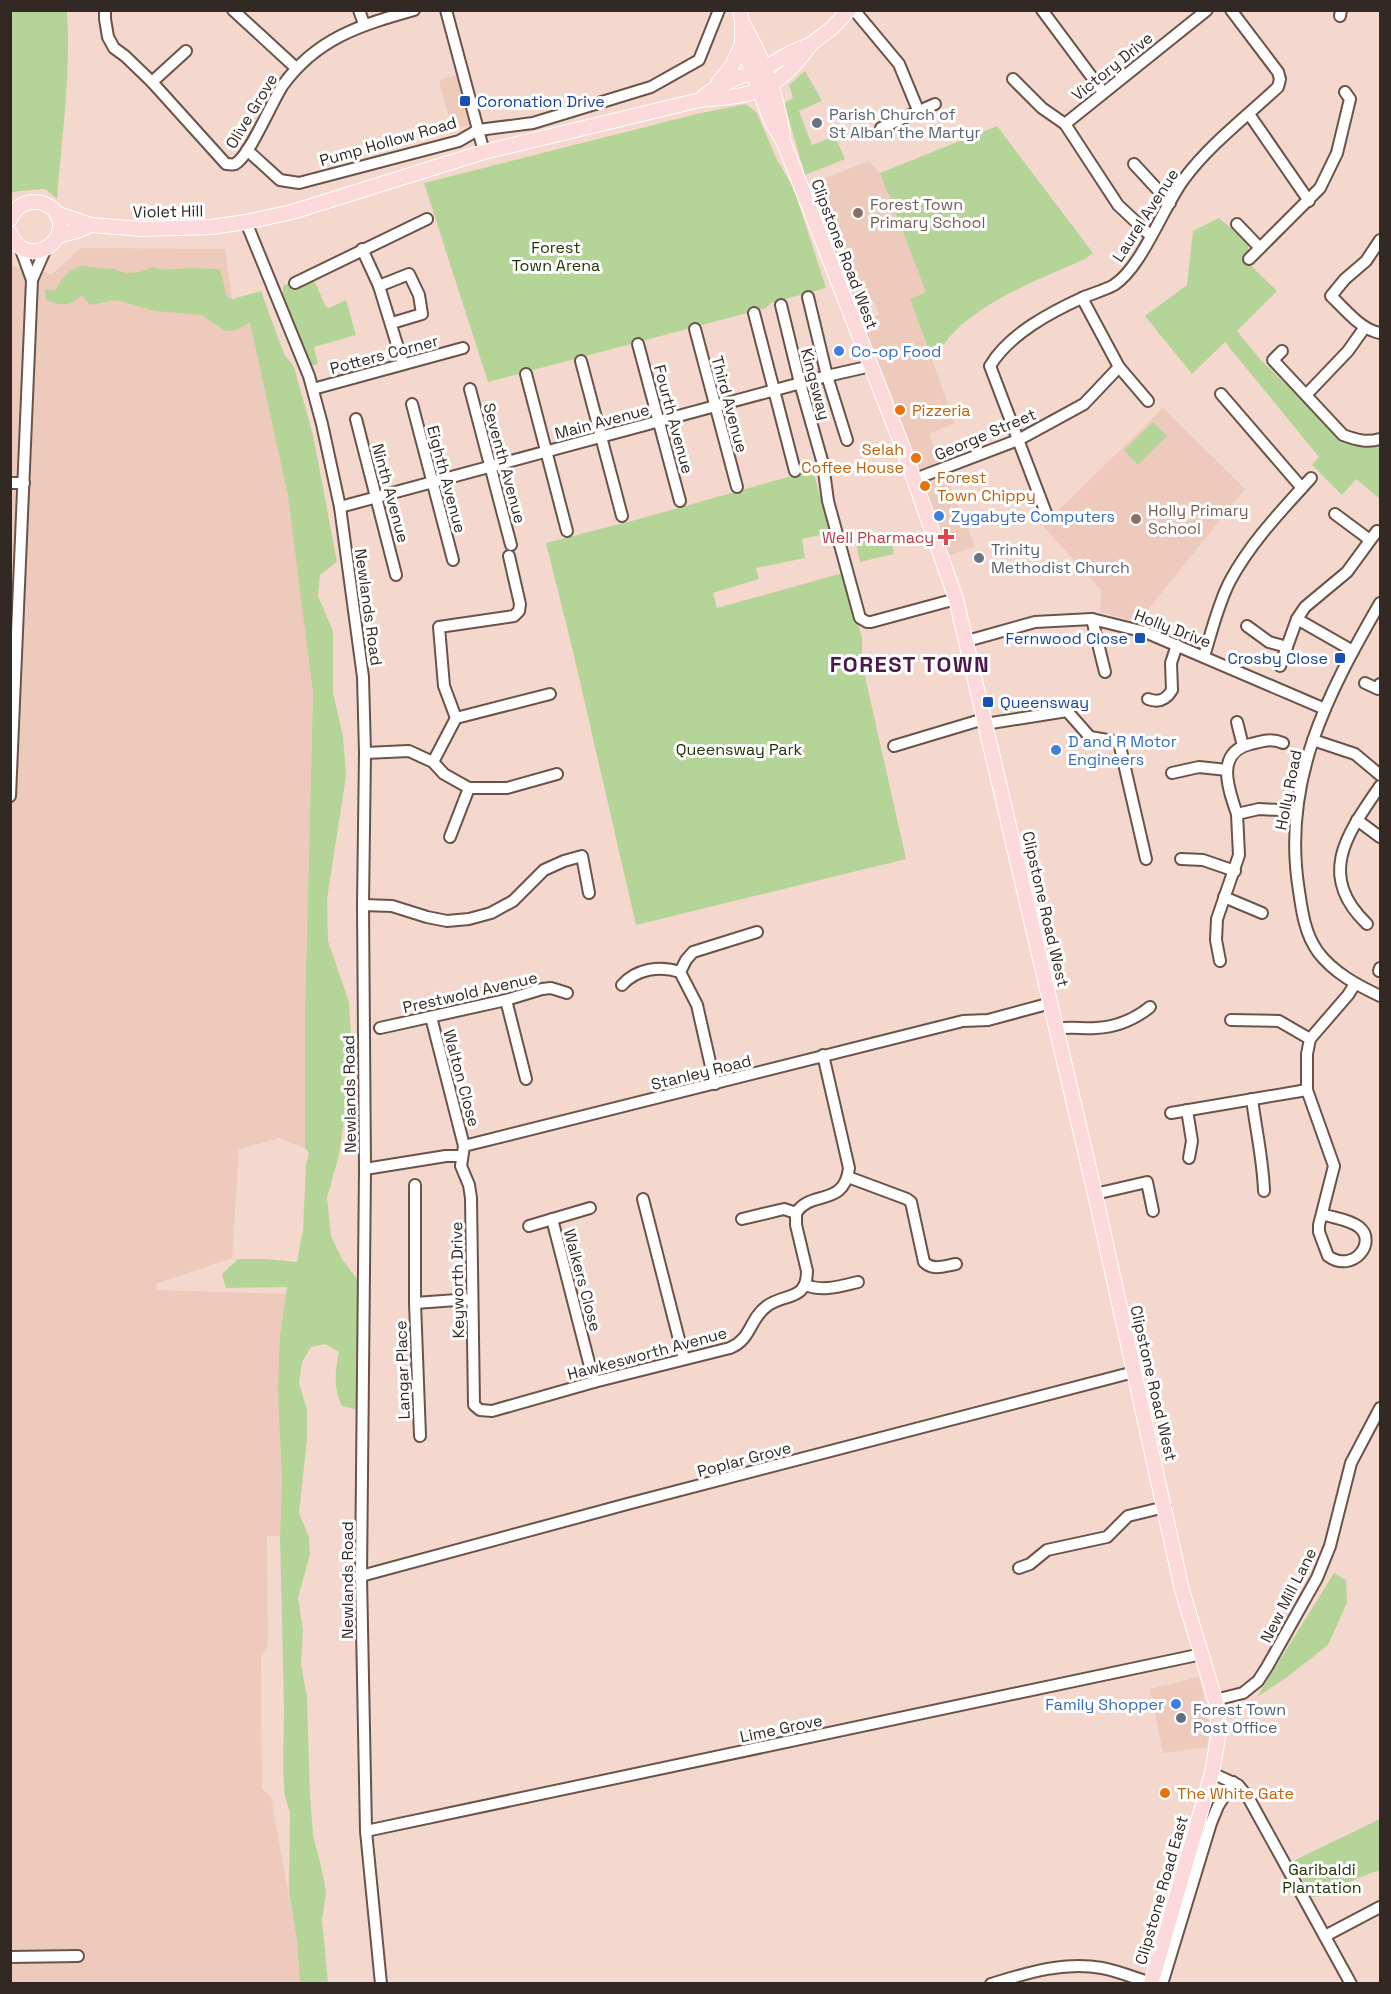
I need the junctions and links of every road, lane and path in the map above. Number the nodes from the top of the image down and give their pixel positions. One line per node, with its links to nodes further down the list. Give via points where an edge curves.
1 (105, 10): 20 (street, via 108,37 114,48)
2 (233, 10): 17 (street)
3 (359, 10): 13 (street)
4 (414, 10): 13 (street, Olive Grove)
5 (446, 10): 29 (street)
6 (719, 10): 29 (street, Pump Hollow Road, via 699,60 651,87 533,123)
7 (849, 10): 15 (main road)
8 (854, 10): 25 (street, via 899,64)
9 (1042, 10): 21 (street)
10 (1207, 10): 21 (street, Victory Drive)
11 (1231, 10): 26 (street, Laurel Avenue, via 1280,79 1278,87)
12 (741, 16): 14 (main road, Clipstone Road West); 19 (main road, Clipstone Road West, via 756,45)
13 (364, 24): 17 (street, Olive Grove, via 330,41)
14 (742, 44): 19 (main road, Clipstone Road West); 23 (main road, via 725,76)
15 (811, 44): 19 (main road, via 790,53); 19 (main road, via 796,66)
16 (186, 51): 20 (street)
17 (296, 68): 30 (street, Olive Grove, via 274,97)
18 (1013, 79): 27 (street)
19 (761, 80): 23 (main road, via 734,79); 65 (main road, Clipstone Road West, via 770,119 784,143)
20 (152, 82): 30 (street, Olive Grove, via 226,164 237,163)
21 (1103, 92): 27 (street, Victory Drive)
22 (1345, 92): 33 (street, via 1350,99 1337,153)
23 (705, 95): 31 (main road)
24 (935, 104): 25 (street)
25 (918, 110): 28 (street)
26 (1250, 114): 33 (street); 34 (street, Laurel Avenue, via 1216,142 1183,180)
27 (1065, 124): 42 (street, via 1118,205)
28 (881, 128)
29 (478, 130): 30 (street, Pump Hollow Road, via 459,141 299,183 280,180); 31 (street)
30 (247, 150)
31 (484, 152): 38 (main road, via 292,212)
32 (1134, 164): 34 (street)
33 (1310, 201): 46 (street)
34 (1170, 203): 42 (street, Laurel Avenue)
35 (56, 213): 36 (main road, Violet Hill, via 46,204 33,201); 40 (main road, Violet Hill); 41 (main road)
36 (12, 214)
37 (426, 219): 47 (street)
38 (246, 222): 40 (main road, Violet Hill, via 142,229); 70 (street, Newlands Road)
39 (1237, 224): 46 (street)
40 (91, 225): 41 (main road, Violet Hill)
41 (58, 236): 45 (main road)
42 (1151, 236): 53 (street, Laurel Avenue, via 1115,284)
43 (13, 238): 45 (main road, via 33,251); 49 (street)
44 (1380, 240): 57 (street, via 1366,261 1331,296)
45 (46, 248): 49 (street)
46 (1260, 248): 48 (street)
47 (362, 249): 50 (street); 51 (street)
48 (1249, 259)
49 (32, 280): 93 (street)
50 (295, 283)
51 (379, 286): 56 (street); 56 (street, via 409,274 419,295 422,314)
52 (808, 297): 68 (street)
53 (1082, 298): 66 (street); 85 (street, Laurel Avenue, via 1020,332 990,366)
54 (781, 305): 69 (street, Kingsway)
55 (754, 314): 72 (street)
56 (392, 323): 64 (street)
57 (1365, 327): 59 (street); 74 (street)
58 (695, 329): 78 (street, Third Avenue)
59 (1380, 333)
60 (638, 344): 81 (street, Fourth Avenue)
61 (463, 348): 64 (street, Potters Corner)
62 (1282, 351): 74 (street, via 1274,360)
63 (581, 361): 82 (street)
64 (403, 364): 70 (street, Potters Corner)
65 (871, 366): 68 (street, Main Avenue); 90 (main road, Clipstone Road West)
66 (1119, 368): 75 (street); 85 (street, George Street, via 1084,404)
67 (526, 374): 86 (street)
68 (827, 376): 69 (street, Main Avenue); 84 (street)
69 (800, 383): 72 (street, Main Avenue); 105 (street, Kingsway, via 860,618 871,622)
70 (313, 389): 98 (street, Newlands Road)
71 (470, 389): 87 (street, Seventh Avenue)
72 (774, 390): 78 (street, Main Avenue); 88 (street)
73 (1221, 394): 77 (street)
74 (1306, 395): 83 (street, via 1343,435 1371,442)
75 (1148, 401)
76 (412, 404): 91 (street, Eighth Avenue)
77 (1231, 404): 79 (street); 95 (street)
78 (715, 406): 81 (street, Main Avenue); 94 (street, Third Avenue)
79 (1222, 412)
80 (356, 419): 96 (street, Ninth Avenue)
81 (658, 421): 82 (street, Main Avenue); 97 (street, Fourth Avenue)
82 (602, 436): 86 (street, Main Avenue); 101 (street)
83 (1380, 438)
84 (847, 440)
85 (1018, 440): 90 (street, George Street); 99 (street, Laurel Avenue)
86 (546, 451): 87 (street, Main Avenue); 102 (street)
87 (490, 466): 91 (street, Main Avenue); 122 (street, Seventh Avenue, via 520,604 514,616 439,627 444,686)
88 (795, 471)
89 (1311, 478): 95 (street)
90 (915, 479): 105 (main road, Clipstone Road West)
91 (432, 482): 96 (street, Main Avenue); 103 (street, Eighth Avenue)
92 (10, 483): 93 (street)
93 (24, 483): 137 (street)
94 (737, 487)
95 (1302, 488): 114 (street, via 1240,564 1224,593)
96 (376, 497): 98 (street, Main Avenue); 104 (street, Ninth Avenue)
97 (680, 501)
98 (340, 507): 129 (street, Newlands Road, via 363,677)
99 (1046, 513)
100 (1335, 514): 108 (street, via 1374,536 1347,572 1305,607)
101 (622, 516)
102 (567, 531)
103 (453, 560)
104 (396, 575)
105 (956, 599): 110 (main road, Clipstone Road West)
106 (1380, 603): 113 (street, Holly Road)
107 (1092, 619): 110 (street, Holly Drive, via 1035,622); 111 (street, Holly Drive, via 1132,627); 116 (street)
108 (1297, 619): 112 (street); 113 (street)
109 (1247, 626): 112 (street, via 1269,642)
110 (966, 641): 123 (main road, Clipstone Road West)
111 (1177, 645): 114 (street, Holly Drive); 120 (street, via 1171,663 1172,690 1164,700)
112 (1287, 647): 115 (street)
113 (1353, 651): 121 (street, Holly Road)
114 (1204, 656): 121 (street, Holly Drive)
115 (1280, 666)
116 (1105, 672)
117 (1365, 683): 118 (street, via 1378,689)
118 (1380, 684)
119 (550, 694): 122 (street)
120 (1148, 699)
121 (1325, 709): 125 (street, Holly Road)
122 (456, 718): 130 (street)
123 (985, 721): 127 (street); 144 (street, via 1067,711 1090,737 1119,742); 159 (main road, Clipstone Road West)
124 (1237, 722): 128 (street)
125 (1313, 740): 134 (street, via 1355,754); 138 (street, Holly Road)
126 (1283, 743): 128 (street, via 1267,740)
127 (894, 746)
128 (1243, 746): 131 (street, via 1230,755)
129 (365, 753): 130 (street, via 409,751); 148 (street, Newlands Road)
130 (434, 762): 136 (street, via 444,774)
131 (1227, 770): 132 (street, via 1199,767); 139 (street)
132 (1172, 773)
133 (557, 774): 136 (street, via 507,788)
134 (1380, 775)
135 (1380, 786): 140 (street)
136 (469, 788): 141 (street)
137 (10, 796)
138 (1296, 811): 139 (street, via 1259,809); 154 (street, Holly Road, via 1295,867 1307,931 1332,968)
139 (1237, 814): 145 (street, via 1239,855)
140 (1357, 820): 142 (street); 150 (street, via 1340,861 1340,879 1346,899)
141 (450, 837)
142 (1380, 837)
143 (1181, 859): 145 (street, via 1203,860)
144 (1146, 860)
145 (1235, 871): 147 (street)
146 (589, 893): 148 (street, via 582,856 544,870 513,901 469,919 447,921 392,906)
147 (1224, 897): 149 (street); 152 (street, via 1217,919)
148 (363, 906): 175 (street, Newlands Road)
149 (1262, 913)
150 (1367, 924)
151 (757, 932): 153 (street, via 693,952)
152 (1220, 961)
153 (680, 972): 155 (street, via 669,968 647,970 629,977); 168 (street, via 697,1005)
154 (1354, 984): 157 (street, Holly Road); 165 (street)
155 (622, 985)
156 (567, 993): 158 (street, Prestwold Avenue, via 542,989)
157 (1380, 996)
158 (506, 1000): 161 (street, Prestwold Avenue); 167 (street)
159 (1051, 1003): 164 (main road, Clipstone Road West); 166 (street, Stanley Road)
160 (1150, 1007): 164 (street, via 1137,1018 1102,1027)
161 (431, 1017): 163 (street, Prestwold Avenue); 173 (street, Walton Close)
162 (1231, 1020): 165 (street, via 1279,1021)
163 (380, 1028)
164 (1058, 1029): 179 (main road, Clipstone Road West)
165 (1310, 1039): 169 (street)
166 (823, 1055): 168 (street, Stanley Road); 176 (street, via 848,1160)
167 (526, 1079)
168 (715, 1084): 173 (street, Stanley Road)
169 (1307, 1090): 170 (street); 184 (street, via 1334,1166)
170 (1252, 1099): 171 (street); 178 (street, via 1263,1160)
171 (1186, 1110): 172 (street); 174 (street, via 1192,1141)
172 (1172, 1113)
173 (463, 1151): 175 (street, Stanley Road); 191 (street, Keyworth Drive, via 461,1166 471,1198)
174 (1189, 1158)
175 (365, 1169): 201 (street, Newlands Road)
176 (848, 1177): 183 (street, via 837,1193 805,1203); 188 (street, via 907,1198 914,1207 924,1262 935,1268)
177 (415, 1185): 192 (street, Langar Place)
178 (1264, 1191)
179 (1095, 1194): 182 (street, via 1147,1182); 194 (main road, Clipstone Road West)
180 (643, 1199): 193 (street)
181 (590, 1208): 185 (street, Walkers Close)
182 (1153, 1211)
183 (796, 1213): 186 (street, via 784,1209); 190 (street, via 807,1271)
184 (1322, 1215): 184 (street, via 1319,1232 1328,1256 1345,1263 1355,1258 1366,1244 1367,1236 1361,1228)
185 (552, 1219): 187 (street, Walkers Close); 195 (street, Walkers Close)
186 (742, 1219)
187 (529, 1226)
188 (956, 1264)
189 (858, 1282): 190 (street, via 826,1289)
190 (805, 1285): 193 (street, Hawkesworth Avenue, via 796,1295 780,1299 761,1311 740,1344)
191 (471, 1299): 192 (street, Langar Place); 196 (street, Keyworth Drive)
192 (415, 1303): 198 (street, Langar Place)
193 (684, 1359): 195 (street, Hawkesworth Avenue)
194 (1134, 1372): 199 (main road, Clipstone Road West); 201 (street, Poplar Grove)
195 (594, 1382): 196 (street, Hawkesworth Avenue, via 492,1411)
196 (474, 1405)
197 (1380, 1408): 203 (street, New Mill Lane, via 1351,1463 1330,1546 1317,1578 1268,1667 1243,1693)
198 (420, 1436)
199 (1165, 1507): 200 (street, via 1128,1516 1107,1537 1047,1550); 202 (main road, Clipstone Road West, via 1182,1590)
200 (1019, 1568)
201 (361, 1576): 206 (street, Newlands Road)
202 (1202, 1654): 203 (main road, Clipstone Road West); 206 (street, Lime Grove)
203 (1215, 1700): 204 (main road, Clipstone Road East, via 1218,1737)
204 (1212, 1773): 205 (street); 213 (main road, Clipstone Road East)
205 (1233, 1782): 208 (street, via 1248,1797); 214 (street, Clipstone Road East, via 1211,1823)
206 (366, 1831): 211 (street, Newlands Road)
207 (1380, 1907): 208 (street)
208 (1325, 1935): 215 (street)
209 (78, 1956): 210 (street)
210 (10, 1957)
211 (381, 1983)
212 (992, 1983): 213 (street, via 1044,1969 1082,1966)
213 (1151, 1983)
214 (1162, 1983)
215 (1351, 1983)

